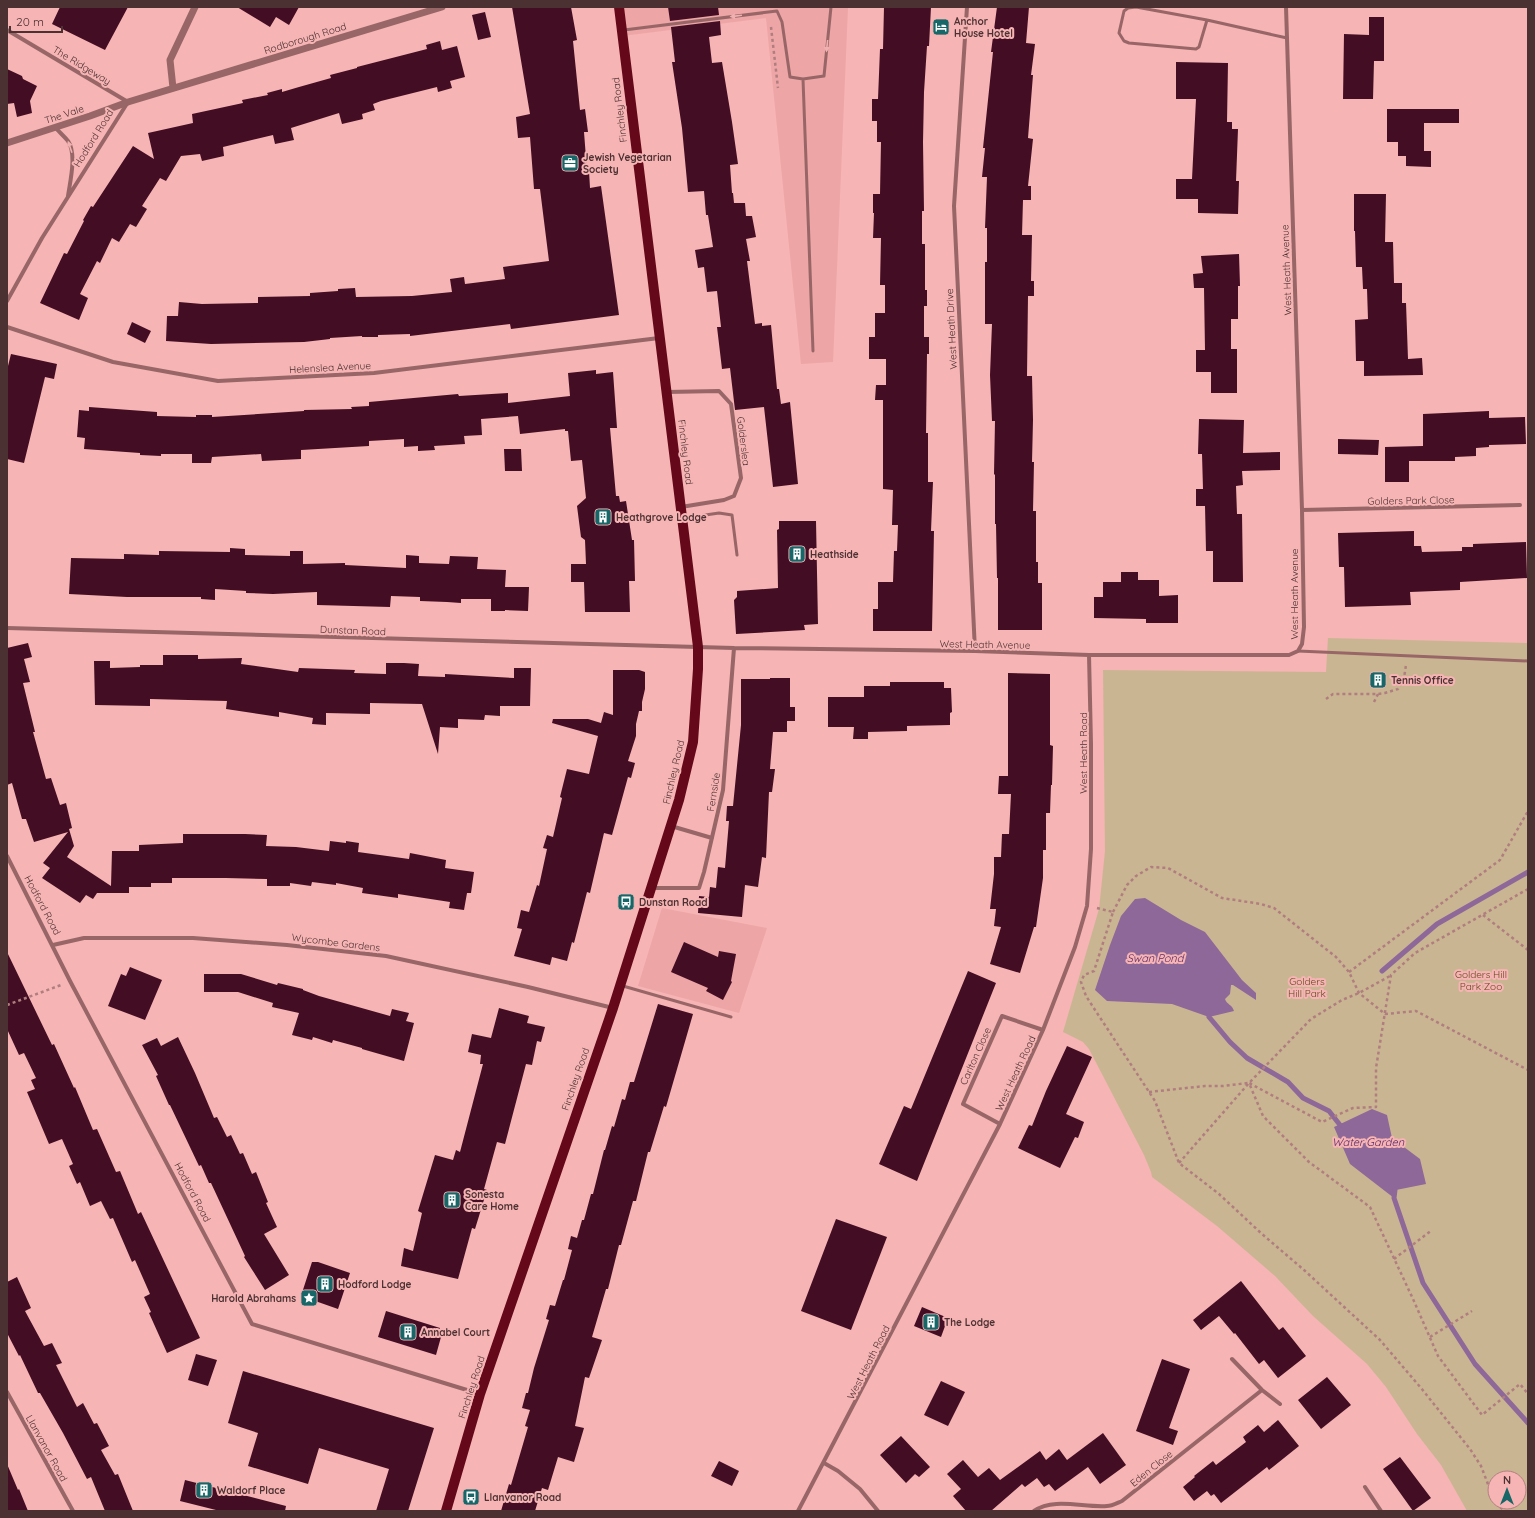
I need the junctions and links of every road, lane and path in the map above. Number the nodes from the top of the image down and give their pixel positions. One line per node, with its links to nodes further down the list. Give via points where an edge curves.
1 (195, 7): 13 (street, via 170,60)
2 (442, 7): 13 (street, Rodborough Road)
3 (619, 7): 10 (main road, Finchley Road)
4 (832, 7): 12 (lane, one-way to 12, via 824,76)
5 (967, 7): 32 (street, West Heath Drive, via 954,206)
6 (1286, 7): 11 (street, West Heath Avenue)
7 (1207, 20): 7 (lane, via 1143,8 1128,8 1121,17 1119,33 1124,41 1129,43 1196,49 1199,47); 11 (lane)
8 (770, 26): 14 (path)
9 (7, 30): 15 (street, The Ridgeway)
10 (621, 31): 12 (lane, one-way to 10, via 790,77 782,22 777,11); 21 (main road, Finchley Road)
11 (1287, 38): 26 (street, West Heath Avenue)
12 (803, 79): 22 (lane)
13 (173, 88): 15 (street)
14 (778, 88)
15 (128, 102): 16 (street, The Vale); 18 (street, Hodford Road)
16 (55, 127): 17 (street, The Vale); 18 (street, one-way to 16, via 72,155 69,142)
17 (7, 143)
18 (67, 199): 19 (street, Hodford Road)
19 (7, 301)
20 (7, 327): 21 (street, Helenslea Avenue, via 113,362 218,381 374,373)
21 (659, 338): 23 (main road, Finchley Road)
22 (813, 351)
23 (667, 392): 25 (main road, Finchley Road); 25 (street, Golderslea, via 719,391 731,404 741,478 734,496)
24 (1520, 505): 26 (street, Golders Park Close)
25 (682, 507): 27 (main road, Finchley Road)
26 (1302, 510): 33 (street, West Heath Avenue, via 1304,627 1302,644)
27 (683, 519): 28 (lane, via 719,513 732,515); 30 (main road, Finchley Road)
28 (736, 555)
29 (7, 628): 30 (street, Dunstan Road)
30 (698, 647): 31 (street, West Heath Avenue); 41 (main road, Finchley Road, via 693,742)
31 (734, 648): 32 (street, West Heath Avenue); 42 (street, Fernside, via 723,790)
32 (975, 651): 34 (street, West Heath Avenue)
33 (1298, 651): 34 (street, West Heath Avenue, via 1289,655); 35 (lane)
34 (1089, 655): 46 (street, West Heath Road, via 1091,849)
35 (1528, 661)
36 (1406, 664): 37 (path, via 1404,678 1398,689)
37 (1378, 694): 38 (path, via 1333,694); 39 (path)
38 (1326, 699)
39 (1374, 702)
40 (1528, 811): 51 (path, via 1500,860)
41 (671, 826): 42 (street); 44 (main road, Finchley Road)
42 (712, 838): 44 (street, Fernside, via 699,888)
43 (7, 856): 49 (street, Hodford Road)
44 (651, 888): 54 (main road, Finchley Road)
45 (1528, 889): 48 (path)
46 (1087, 906): 47 (path); 60 (street, West Heath Road, via 1075,947)
47 (1113, 912): 51 (path, via 1127,885 1136,876 1151,867 1168,868 1222,898 1274,908 1336,957); 63 (path, via 1094,971 1084,975 1081,982 1096,1013)
48 (1483, 915): 50 (path); 52 (path, via 1415,953)
49 (53, 945): 53 (street, Hodford Road); 57 (street, Wycombe Gardens, via 84,938 193,938 287,944 386,956)
50 (1528, 950)
51 (1349, 972): 55 (path)
52 (1391, 975): 55 (path); 58 (path)
53 (70, 981): 56 (path); 73 (street, Hodford Road, via 252,1324)
54 (620, 985): 57 (main road, Finchley Road); 59 (lane)
55 (1359, 993): 58 (path); 62 (path, via 1311,1019)
56 (7, 1005)
57 (613, 1008): 73 (main road, Finchley Road)
58 (1385, 1014): 61 (path, via 1416,1011); 62 (path, via 1376,1068 1376,1106 1353,1108 1322,1122)
59 (730, 1016)
60 (1043, 1030): 64 (street, West Heath Road); 64 (street, Carlton Close, via 1002,1016 963,1104)
61 (1528, 1070)
62 (1249, 1083): 63 (path); 65 (path); 67 (path, via 1263,1116 1309,1162 1370,1207)
63 (1149, 1092): 65 (path, via 1155,1101)
64 (1000, 1124): 76 (street, West Heath Road)
65 (1179, 1163): 77 (path, via 1219,1194 1380,1340 1470,1448)
66 (1432, 1230): 67 (path)
67 (1394, 1259): 69 (path)
68 (1472, 1311): 69 (path)
69 (1430, 1337): 74 (path, via 1438,1356 1482,1415 1520,1384)
70 (1232, 1359): 71 (street)
71 (1262, 1390): 75 (street); 83 (street, Eden Close, via 1122,1501 1108,1506 1055,1504 1039,1507)
72 (7, 1392): 79 (street, Llanvanor Road)
73 (480, 1394): 80 (main road, Finchley Road)
74 (1528, 1394)
75 (1280, 1404)
76 (824, 1463): 81 (street, West Heath Road); 82 (street, via 860,1489)
77 (1487, 1482)
78 (1365, 1487): 84 (street)
79 (73, 1511)
80 (446, 1511)
81 (798, 1511)
82 (878, 1511)
83 (1034, 1511)
84 (1381, 1511)

